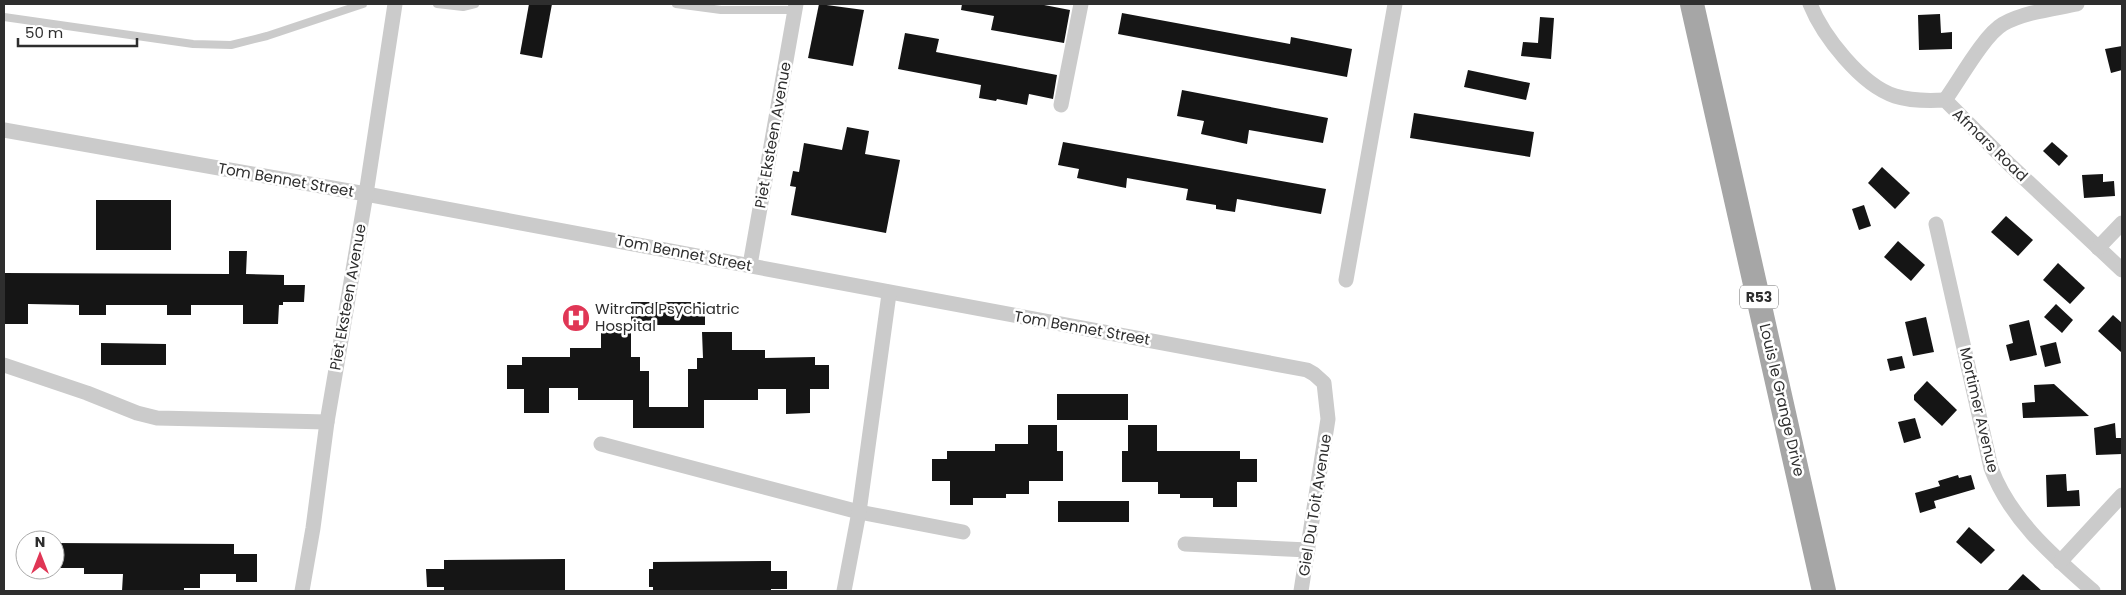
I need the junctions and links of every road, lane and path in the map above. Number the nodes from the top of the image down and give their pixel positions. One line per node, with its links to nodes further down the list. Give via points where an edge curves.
1 (363, 4): 12 (lane, via 231,45 193,44)
2 (395, 4): 16 (street, Piet Eksteen Avenue)
3 (436, 4): 4 (lane, via 463,7)
4 (475, 4)
5 (676, 4): 11 (lane, via 721,10)
6 (1081, 4): 14 (street)
7 (1395, 4): 22 (street)
8 (1692, 4): 37 (main road, Louis le Grange Drive / R53)
9 (1810, 4): 13 (street, Afmars Road, via 1820,25 1848,61 1876,87 1895,96 1923,101)
10 (2077, 4): 13 (street, via 2016,18 2001,25 1988,38)
11 (796, 7): 20 (street, Piet Eksteen Avenue)
12 (4, 17)
13 (1945, 100): 19 (street, Afmars Road)
14 (1061, 105)
15 (4, 130): 16 (street, Tom Bennet Street)
16 (366, 194): 20 (street, Tom Bennet Street); 26 (street, Piet Eksteen Avenue)
17 (1936, 224): 33 (street, Mortimer Avenue, via 1991,468 2020,521)
18 (2122, 224): 19 (street)
19 (2098, 248): 21 (street, Afmars Road)
20 (750, 265): 23 (street, Tom Bennet Street)
21 (2122, 270)
22 (1346, 280)
23 (890, 294): 25 (street, Tom Bennet Street, via 1301,369 1324,383); 29 (street)
24 (4, 365): 26 (street, via 157,418)
25 (1328, 419): 32 (street, Giel Du Toit Avenue)
26 (327, 422): 34 (street, Piet Eksteen Avenue)
27 (601, 444): 29 (street)
28 (2122, 495): 33 (street)
29 (859, 512): 30 (street); 35 (street)
30 (964, 532)
31 (1185, 544): 32 (street)
32 (1308, 550): 36 (street, Giel Du Toit Avenue)
33 (2060, 562): 38 (street, Mortimer Avenue)
34 (302, 591)
35 (844, 591)
36 (1302, 591)
37 (1824, 591)
38 (2093, 591)

